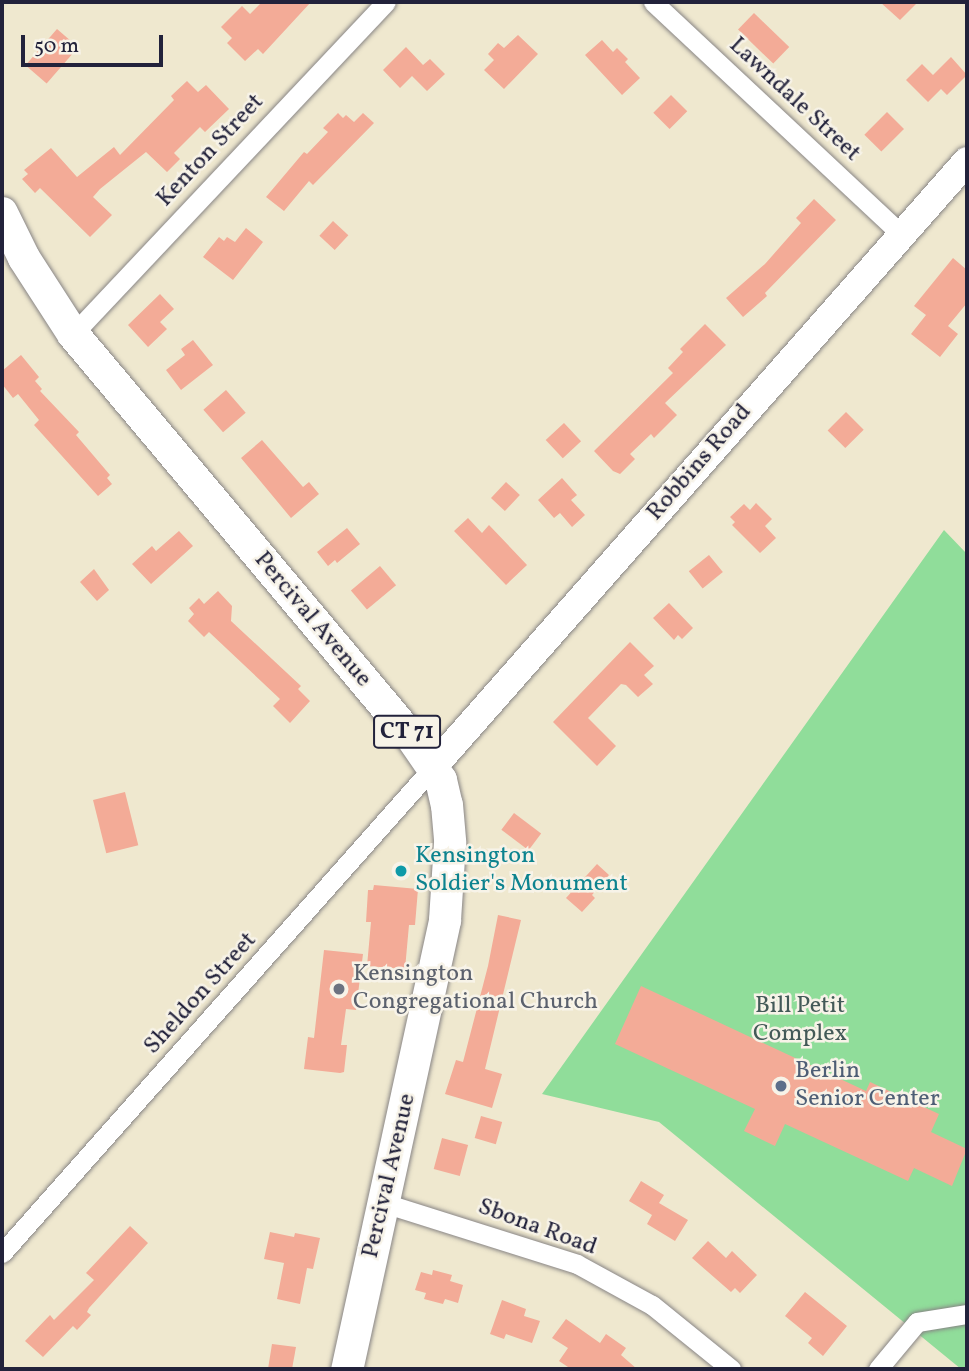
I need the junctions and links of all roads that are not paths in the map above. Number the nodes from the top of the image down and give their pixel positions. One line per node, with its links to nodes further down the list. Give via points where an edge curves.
1 (386, 2): 6 (street, Kenton Street)
2 (653, 2): 5 (street, Lawndale Street)
3 (967, 161): 5 (street, Robbins Road)
4 (2, 213): 6 (main road, Percival Avenue / CT 71, via 24,258)
5 (901, 234): 7 (street, Robbins Road)
6 (73, 334): 7 (main road, Percival Avenue / CT 71)
7 (434, 766): 8 (main road, Percival Avenue / CT 71, via 449,818 445,921); 9 (street, Sheldon Street)
8 (384, 1203): 11 (main road, Percival Avenue / CT 71); 12 (street, Sbona Road, via 577,1264 652,1305)
9 (2, 1253)
10 (967, 1314): 13 (street, via 918,1322)
11 (347, 1369)
12 (730, 1369)
13 (878, 1369)

